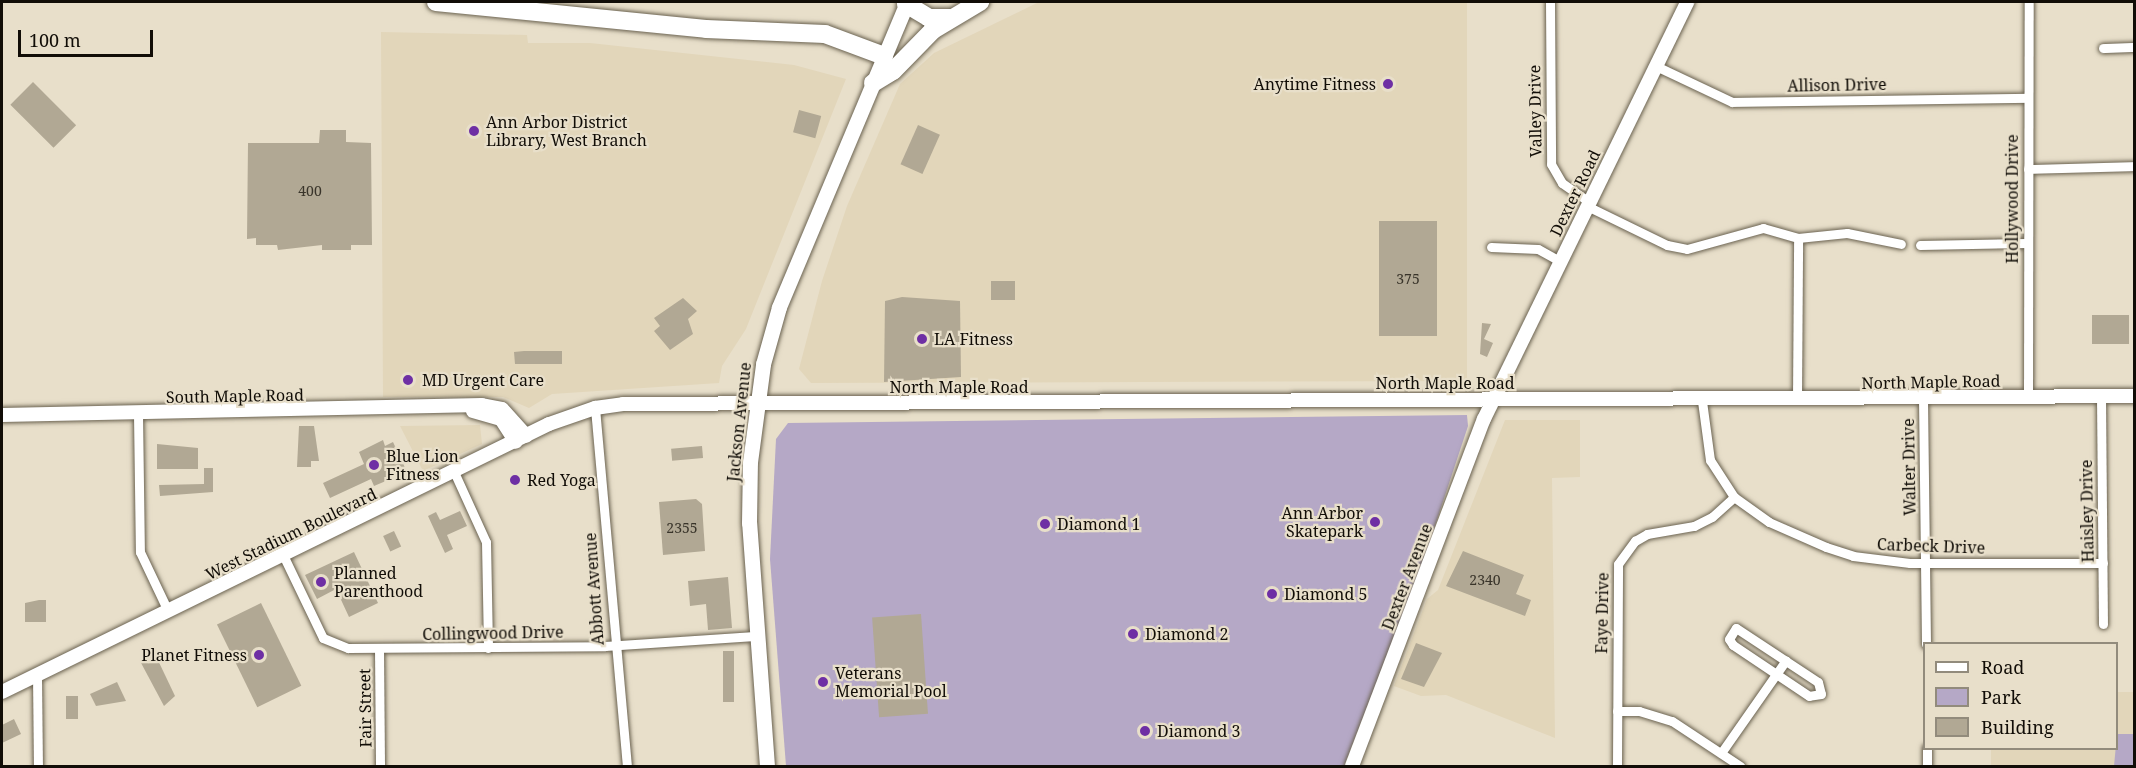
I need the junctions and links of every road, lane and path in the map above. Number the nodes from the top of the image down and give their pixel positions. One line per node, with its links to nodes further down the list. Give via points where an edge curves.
1 (436, 2): 10 (highway, via 706,29 825,34)
2 (980, 2): 7 (highway)
3 (1550, 2): 16 (street, Valley Drive, via 1551,164 1562,183)
4 (1687, 2): 11 (main road, Dexter Road)
5 (2030, 2): 13 (street, Hollywood Drive)
6 (906, 3): 7 (highway, via 929,18); 10 (main road, Jackson Avenue)
7 (950, 18): 12 (highway, via 920,41 893,71)
8 (2134, 47): 9 (street)
9 (2103, 48)
10 (884, 56): 12 (main road, Jackson Avenue)
11 (1656, 66): 13 (street, Allison Drive, via 1732,102); 16 (main road, Dexter Road)
12 (873, 83): 30 (main road, Jackson Avenue, via 779,307)
13 (2027, 98): 15 (street, Hollywood Drive)
14 (2134, 166): 15 (street)
15 (2028, 169): 18 (street, Hollywood Drive)
16 (1588, 204): 17 (street, via 1667,245 1687,249 1763,228); 22 (main road, Dexter Road)
17 (1798, 238): 19 (street, via 1847,233); 28 (street)
18 (2027, 243): 20 (street); 25 (street, Hollywood Drive)
19 (1901, 244)
20 (1920, 245)
21 (1491, 247): 22 (street, via 1538,249)
22 (1560, 261): 27 (main road, Dexter Road)
23 (2101, 396): 24 (main road, North Maple Road); 25 (main road, North Maple Road); 39 (street, Haisley Drive)
24 (2134, 396)
25 (2028, 397): 26 (main road, North Maple Road)
26 (1923, 398): 28 (main road, North Maple Road); 38 (street, Walter Drive)
27 (1494, 399): 29 (main road, North Maple Road); 30 (main road, North Maple Road); 58 (main road, Dexter Avenue)
28 (1797, 400): 29 (main road, North Maple Road)
29 (1702, 401): 36 (street, Carbeck Drive, via 1710,460)
30 (756, 403): 31 (main road); 42 (main road, Jackson Avenue, via 749,523)
31 (595, 408): 34 (main road, West Stadium Boulevard); 44 (street, Abbott Avenue)
32 (138, 414): 33 (main road, South Maple Road); 34 (main road, South Maple Road, via 468,409 482,405 502,409); 40 (street, via 140,552)
33 (2, 415)
34 (521, 439): 35 (main road, West Stadium Boulevard)
35 (455, 474): 37 (main road, West Stadium Boulevard); 45 (street, via 486,542)
36 (1734, 497): 38 (street, Carbeck Drive, via 1769,522 1826,547 1877,560); 51 (street, Faye Drive, via 1694,526 1641,537 1618,564)
37 (284, 556): 40 (main road, West Stadium Boulevard); 46 (street, Collingwood Drive, via 323,638 348,648)
38 (1926, 563): 39 (street, Carbeck Drive); 43 (street, Walter Drive)
39 (2103, 563): 41 (street, Haisley Drive)
40 (168, 611): 49 (main road, West Stadium Boulevard)
41 (2103, 624)
42 (755, 636): 44 (street, Collingwood Drive); 57 (main road, Jackson Avenue)
43 (1926, 642)
44 (613, 646): 45 (street, Collingwood Drive); 56 (street, Abbott Avenue)
45 (488, 648): 46 (street, Collingwood Drive)
46 (379, 649): 55 (street, Fair Street)
47 (1786, 660): 48 (street); 48 (street, via 1818,682 1821,694 1809,696); 48 (street, via 1743,630 1730,632 1733,645)
48 (1775, 674): 53 (street)
49 (37, 675): 50 (main road, West Stadium Boulevard); 54 (street)
50 (2, 692)
51 (1617, 711): 53 (street, via 1639,711 1672,721); 59 (street, Faye Drive)
52 (1927, 750): 61 (street)
53 (1721, 753): 60 (street)
54 (38, 766)
55 (380, 766)
56 (627, 766)
57 (767, 766)
58 (1352, 766)
59 (1617, 766)
60 (1740, 766)
61 (1927, 766)

